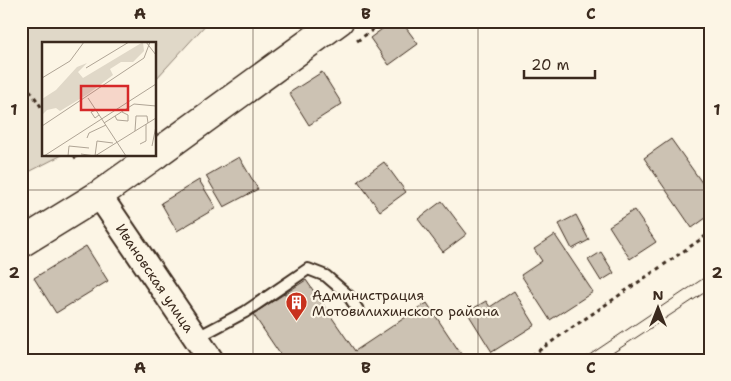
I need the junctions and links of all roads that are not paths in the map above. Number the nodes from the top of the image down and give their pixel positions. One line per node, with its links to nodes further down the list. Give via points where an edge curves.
1 (339, 21): 2 (main road)
2 (156, 154)
3 (154, 156): 4 (main road)
4 (99, 195): 5 (main road); 7 (street, Ивановская улица)
5 (21, 243)
6 (358, 310): 7 (lane, via 348,295 326,276 308,269 245,312)
7 (196, 338): 8 (street, Ивановская улица)
8 (211, 360)

